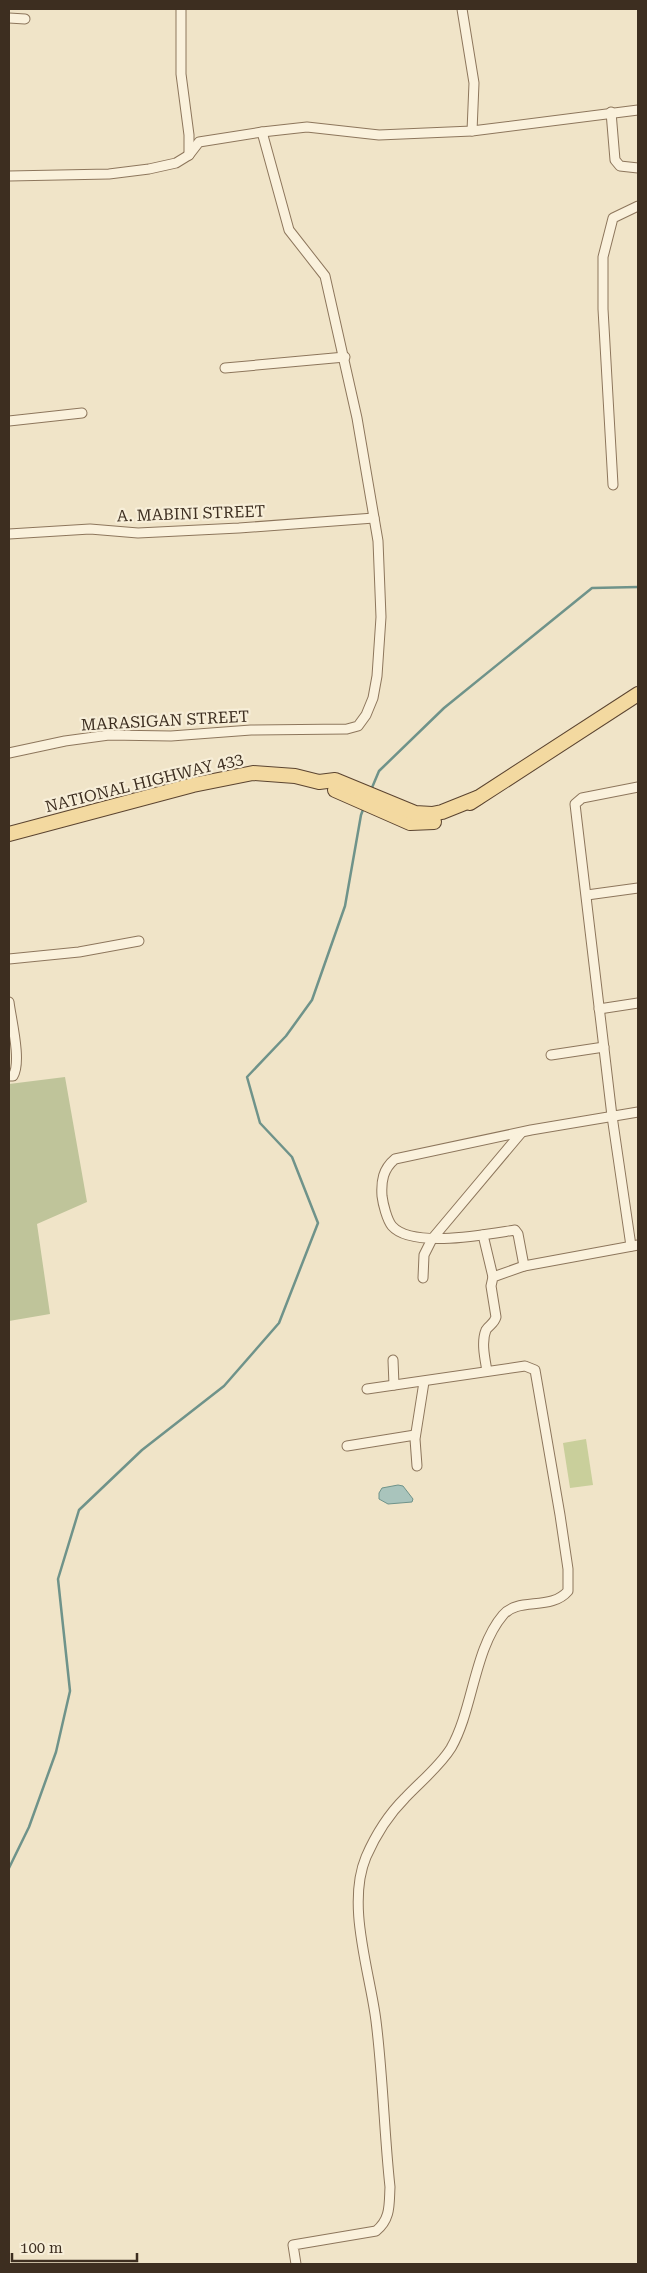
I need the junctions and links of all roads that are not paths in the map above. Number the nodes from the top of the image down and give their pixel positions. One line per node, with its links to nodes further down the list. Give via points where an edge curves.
1 (181, 9): 9 (street, via 181,74)
2 (462, 9): 7 (street, via 474,83)
3 (9, 18): 4 (street)
4 (25, 19)
5 (638, 110): 6 (street)
6 (611, 112): 7 (street); 10 (street, via 615,160 620,166)
7 (472, 131): 8 (street, via 379,135 307,127)
8 (262, 132): 9 (street, via 198,142); 13 (street, via 289,230 325,276)
9 (189, 155): 11 (street, via 166,166 109,174)
10 (638, 168)
11 (9, 176)
12 (638, 206): 17 (street, via 613,218 603,257)
13 (345, 357): 14 (street); 18 (street)
14 (225, 368)
15 (82, 413): 16 (street)
16 (9, 421)
17 (613, 485)
18 (374, 518): 19 (street, A. MABINI STREET, via 138,533 90,529); 21 (street, MARASIGAN STREET, via 381,617 377,676 373,698 358,726 171,736 109,735)
19 (9, 534)
20 (638, 694): 23 (main road, NATIONAL HIGHWAY 433, via 477,798 432,814 399,813 334,785 275,773 253,773 224,777)
21 (9, 753)
22 (638, 787): 25 (street, via 582,798 575,804)
23 (9, 834)
24 (638, 888): 25 (street)
25 (587, 895): 30 (street)
26 (139, 941): 27 (street, via 88,951)
27 (9, 958)
28 (9, 1002): 33 (street, via 16,1071)
29 (638, 1003): 30 (street)
30 (599, 1009): 31 (street)
31 (604, 1048): 32 (street); 35 (street)
32 (551, 1055)
33 (9, 1076)
34 (638, 1112): 35 (street)
35 (612, 1116): 36 (street); 39 (street)
36 (521, 1133): 38 (street); 38 (street, via 395,1159 388,1165 383,1174 382,1198 390,1225 400,1232)
37 (483, 1235): 38 (street); 40 (street, via 515,1230); 41 (street)
38 (432, 1238): 42 (street, via 424,1255)
39 (635, 1245): 40 (street)
40 (524, 1266): 41 (street)
41 (493, 1277): 44 (street, via 491,1286 496,1317 484,1336)
42 (422, 1278)
43 (392, 1360): 46 (street)
44 (487, 1371): 45 (street); 51 (street, via 525,1366 535,1370 568,1569 568,1591 563,1598 552,1602 514,1608 504,1613 487,1643 450,1750 381,1825 365,1860 359,1890 359,1912 376,2020 390,2187 389,2213 384,2225 376,2231 293,2245)
45 (424, 1382): 46 (street); 48 (street)
46 (394, 1385): 47 (street)
47 (367, 1389)
48 (415, 1435): 49 (street); 50 (street)
49 (347, 1446)
50 (417, 1466)
51 (296, 2264)

